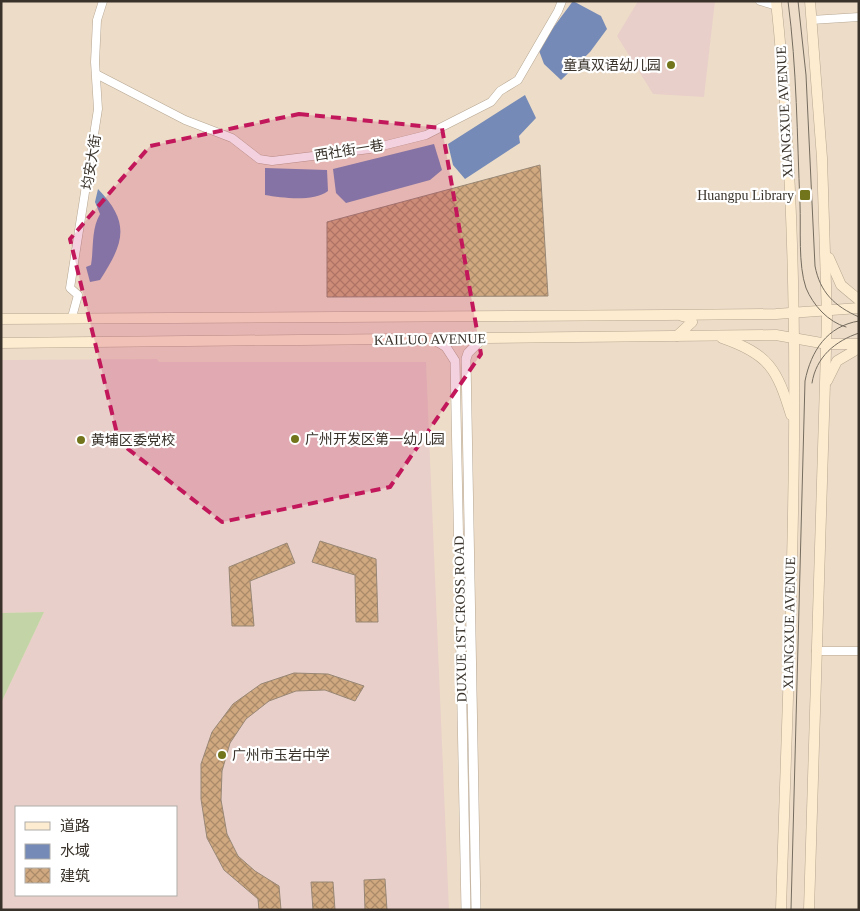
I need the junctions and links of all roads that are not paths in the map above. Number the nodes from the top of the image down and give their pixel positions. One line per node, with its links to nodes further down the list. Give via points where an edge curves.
1 (103, 1): 8 (street, 均安大街, via 97,20)
2 (562, 1): 8 (street, 西社街一巷, via 518,80 500,91 491,102 426,135 370,149 272,161 259,159 232,138 184,120)
3 (760, 1): 5 (street)
4 (810, 1): 7 (main road)
5 (776, 3): 13 (main road, XIANGXUE AVENUE, via 787,122)
6 (859, 17): 7 (street)
7 (811, 20): 9 (main road)
8 (96, 74): 15 (street, 均安大街, via 98,109 89,180 73,260 70,288 78,294)
9 (825, 243): 10 (main road, via 835,276 849,294); 12 (main road)
10 (859, 300)
11 (859, 308): 12 (main road, KAILUO AVENUE)
12 (827, 310): 13 (main road, KAILUO AVENUE); 23 (main road, XIANGXUE AVENUE)
13 (794, 312): 14 (main road, KAILUO AVENUE); 19 (main road, XIANGXUE AVENUE)
14 (678, 315): 15 (main road, KAILUO AVENUE); 18 (main road, via 690,318 692,322)
15 (72, 318): 16 (main road, KAILUO AVENUE)
16 (1, 319)
17 (714, 335): 18 (main road, KAILUO AVENUE); 19 (main road, KAILUO AVENUE); 27 (main road, via 740,344 772,366)
18 (677, 336): 20 (main road, KAILUO AVENUE)
19 (794, 336): 23 (main road, KAILUO AVENUE); 27 (main road, XIANGXUE AVENUE)
20 (482, 338): 21 (main road, KAILUO AVENUE); 31 (street, DUXUE 1ST CROSS ROAD, via 466,359)
21 (433, 339): 22 (main road, KAILUO AVENUE); 30 (street, DUXUE 1ST CROSS ROAD, via 446,347 455,361)
22 (1, 343)
23 (827, 344): 24 (main road, KAILUO AVENUE); 26 (main road, XIANGXUE AVENUE)
24 (859, 344)
25 (859, 348): 26 (main road, via 837,361)
26 (825, 387): 28 (main road, XIANGXUE AVENUE)
27 (794, 426): 32 (main road, XIANGXUE AVENUE)
28 (816, 651): 29 (street); 33 (main road, XIANGXUE AVENUE)
29 (859, 651)
30 (466, 910)
31 (476, 910)
32 (781, 910)
33 (809, 910)

